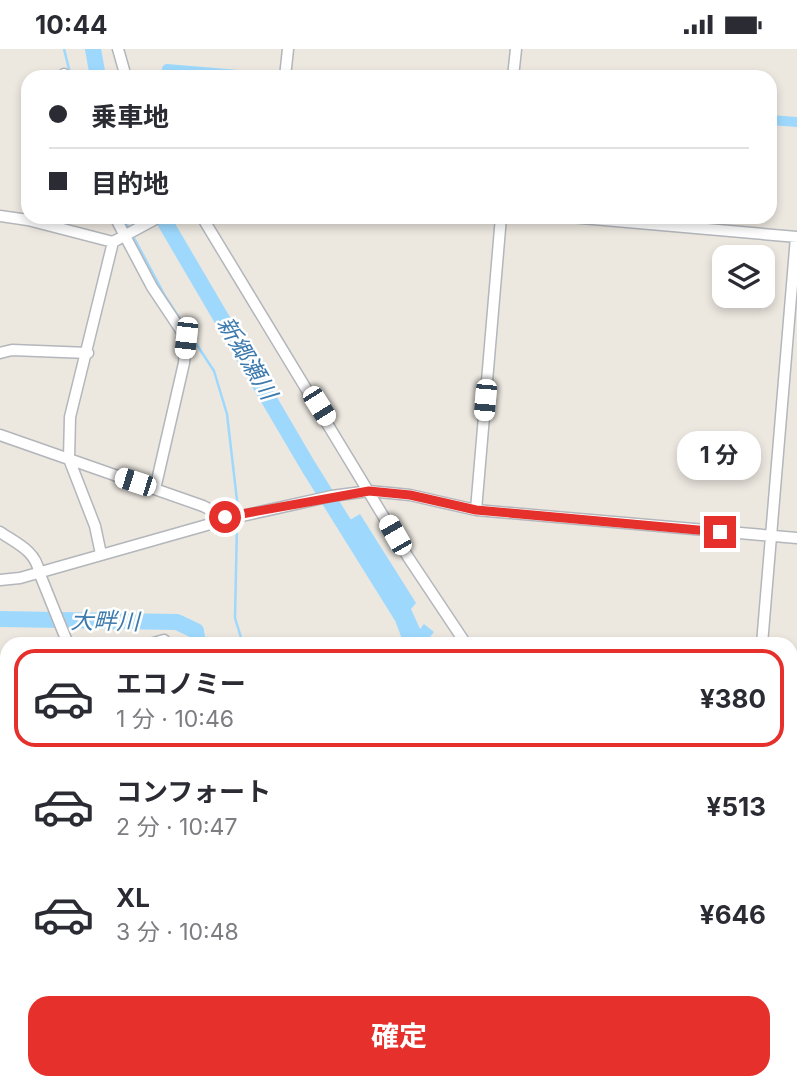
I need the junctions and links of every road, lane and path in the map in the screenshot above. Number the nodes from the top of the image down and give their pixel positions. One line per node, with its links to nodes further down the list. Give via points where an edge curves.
1 (118, 49): 4 (street)
2 (288, 49): 5 (street)
3 (516, 49): 6 (street)
4 (124, 70)
5 (286, 70)
6 (514, 70)
7 (0, 216): 8 (street)
8 (21, 219)
9 (43, 224): 17 (street)
10 (118, 224): 15 (street)
11 (146, 224): 15 (street)
12 (206, 224): 23 (street)
13 (500, 224): 24 (street)
14 (649, 224): 16 (street)
15 (124, 236): 17 (street); 22 (street, via 186,338)
16 (797, 237): 27 (street)
17 (113, 242): 19 (street)
18 (0, 353): 19 (street, via 12,349)
19 (88, 353): 21 (street, via 70,417)
20 (0, 435): 21 (street)
21 (69, 459): 22 (street); 29 (street)
22 (155, 489): 25 (street)
23 (369, 491): 24 (street); 25 (street); 33 (street)
24 (476, 510): 27 (street)
25 (228, 519): 29 (street)
26 (0, 532): 30 (street, via 32,554)
27 (771, 537): 28 (street); 34 (street)
28 (797, 538)
29 (102, 554): 30 (street)
30 (38, 572): 31 (street); 32 (street)
31 (0, 580)
32 (65, 637)
33 (462, 637)
34 (763, 637)

